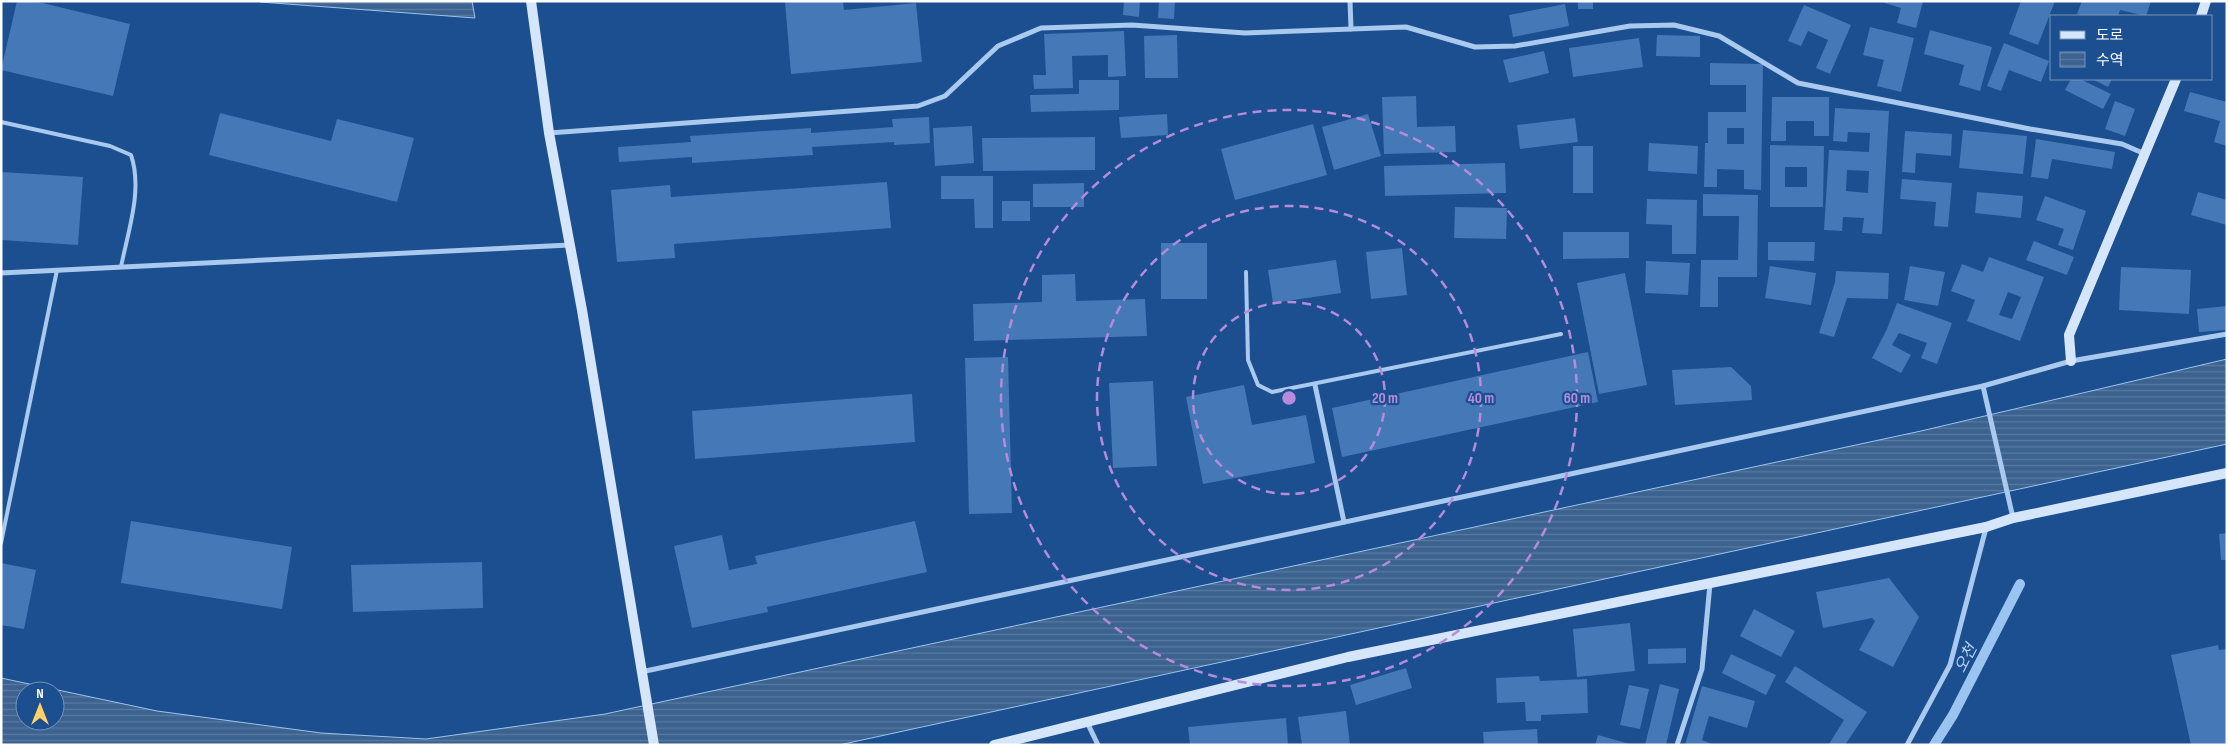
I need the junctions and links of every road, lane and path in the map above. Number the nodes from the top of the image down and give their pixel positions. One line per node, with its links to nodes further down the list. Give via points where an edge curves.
1 (531, 1): 8 (street)
2 (1350, 1): 5 (street)
3 (2206, 1): 4 (street)
4 (2200, 15)
5 (1351, 29): 8 (street, via 1245,32 1132,24 1042,28 998,46 945,96 918,106); 9 (street, via 1406,27 1475,47 1515,46 1630,26 1674,24 1719,36 1798,82 2030,129 2122,144)
6 (2176, 80): 9 (street)
7 (1, 122): 11 (lane, via 110,146 131,155 136,188)
8 (549, 133): 10 (street)
9 (2146, 154): 17 (street, via 2069,335)
10 (570, 245): 11 (street); 26 (street)
11 (121, 267): 12 (street)
12 (57, 270): 14 (street); 24 (lane)
13 (1246, 272): 18 (lane, via 1248,360 1258,385 1272,392)
14 (1, 273)
15 (1561, 334): 18 (lane)
16 (2227, 334): 17 (street)
17 (2071, 361): 19 (street)
18 (1315, 385): 22 (street)
19 (1983, 386): 21 (street); 22 (street)
20 (2227, 473): 21 (street)
21 (2013, 518): 23 (street)
22 (1344, 522): 26 (street)
23 (1986, 528): 25 (street); 32 (street, via 1950,665)
24 (1, 543)
25 (1710, 584): 27 (street, via 1348,657); 31 (street, via 1702,669)
26 (641, 672): 28 (street)
27 (1086, 722): 29 (street); 30 (street)
28 (654, 745)
29 (994, 745)
30 (1098, 745)
31 (1677, 745)
32 (1907, 745)

